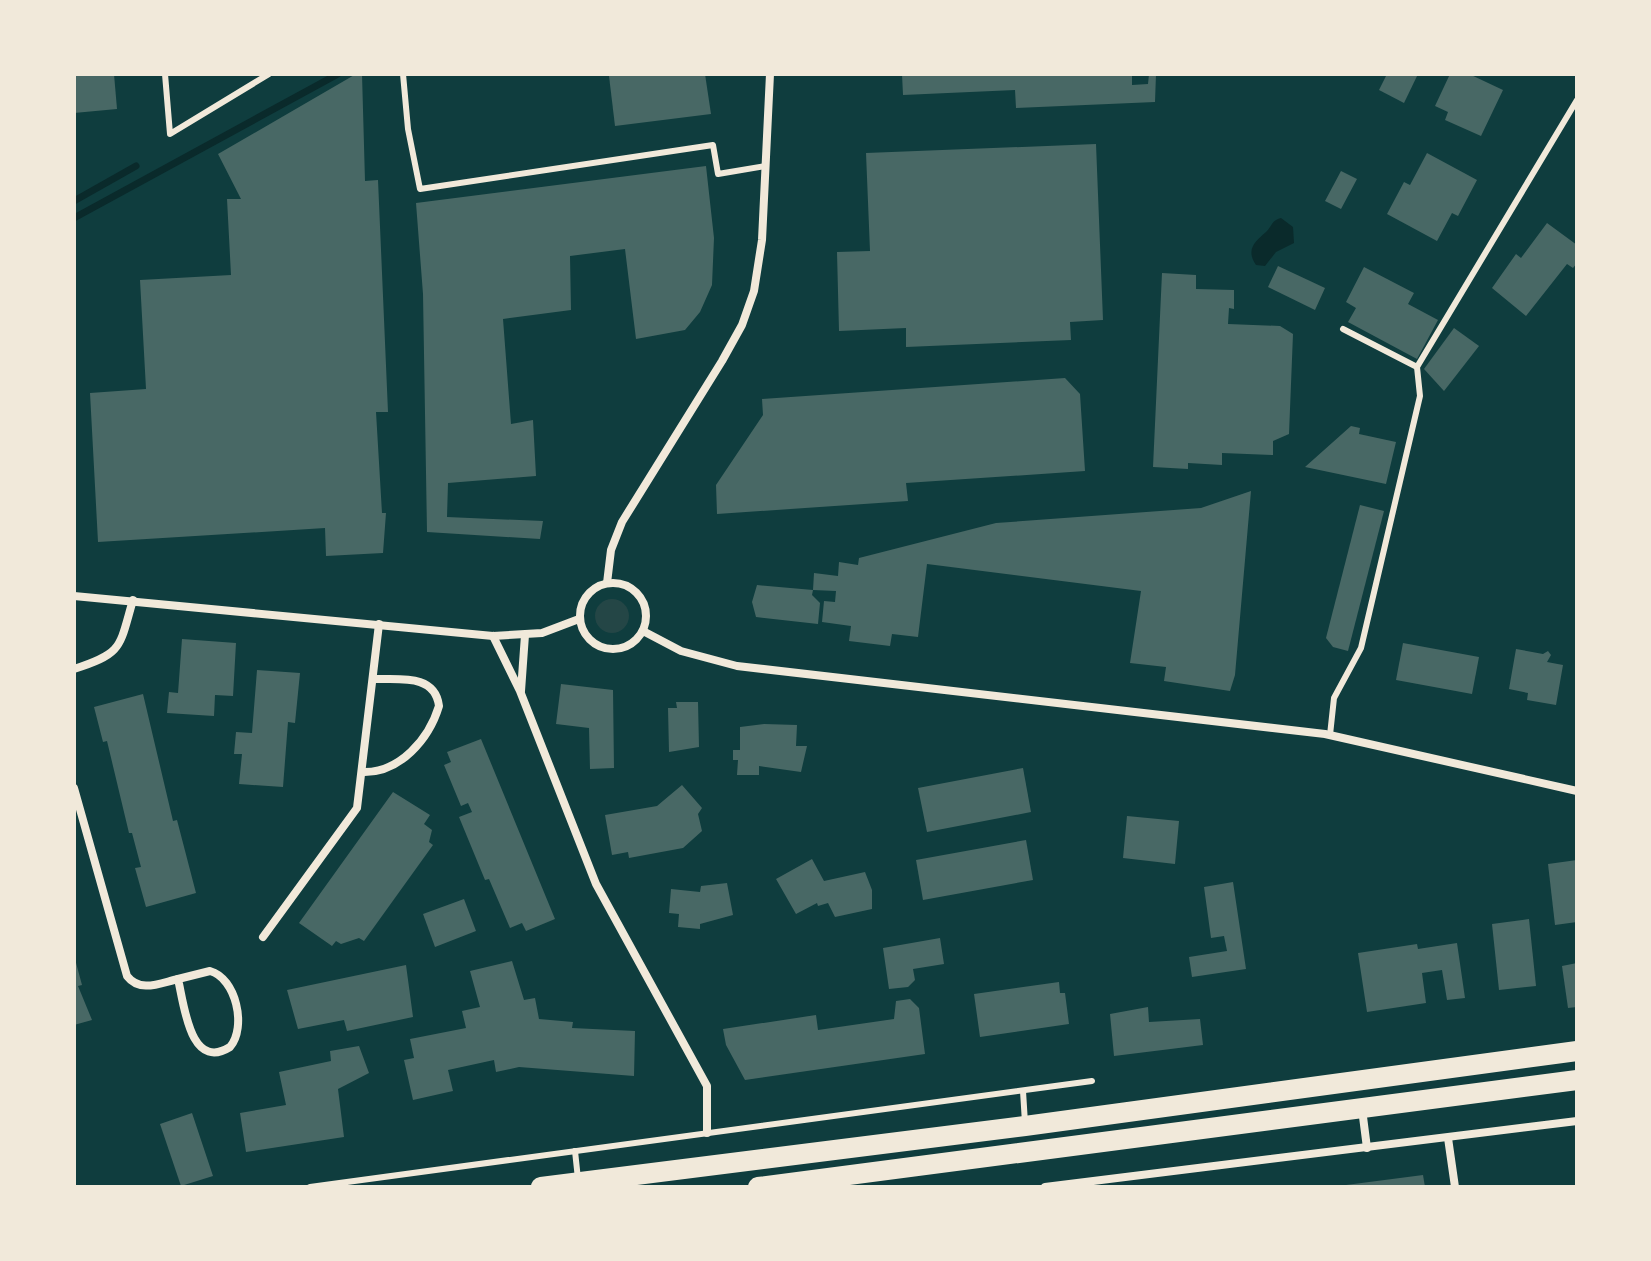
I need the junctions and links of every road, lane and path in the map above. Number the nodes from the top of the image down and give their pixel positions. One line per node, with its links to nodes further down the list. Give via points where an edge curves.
1 (165, 74): 2 (lane, via 170,134)
2 (269, 74)
3 (403, 74): 6 (lane, via 420,189 713,145 718,174)
4 (770, 74): 6 (street)
5 (1577, 100): 8 (lane)
6 (765, 166): 9 (street, via 762,240 742,325 622,522)
7 (1343, 329): 8 (lane)
8 (1417, 367): 20 (lane, via 1420,396 1361,648 1334,698)
9 (607, 583): 12 (street, via 589,592); 14 (street, via 629,586 640,596 647,617)
10 (74, 596): 11 (street)
11 (133, 600): 13 (street); 17 (street, via 117,649)
12 (579, 619): 14 (street, via 590,641 607,649 625,647); 15 (street)
13 (379, 624): 16 (street); 18 (street)
14 (643, 631): 20 (street, via 681,651 737,666)
15 (525, 635): 16 (street); 19 (street)
16 (493, 636): 19 (street)
17 (74, 669)
18 (373, 679): 21 (street); 21 (street, via 427,683 439,706 429,729 397,765)
19 (520, 691): 33 (street, via 596,884 707,1086)
20 (1330, 735): 23 (street)
21 (363, 772): 24 (street, via 361,797 351,819)
22 (74, 788): 25 (street, via 127,976 146,987)
23 (1577, 791)
24 (263, 937)
25 (178, 979): 25 (street, via 210,971 227,981 239,1026 230,1047 216,1052 196,1044)
26 (1577, 1051): 32 (main road)
27 (1577, 1080): 30 (main road)
28 (1092, 1081): 29 (lane)
29 (1023, 1091): 32 (lane); 33 (lane)
30 (1362, 1108): 35 (street); 41 (main road)
31 (1577, 1121): 34 (street)
32 (1025, 1126): 37 (main road)
33 (707, 1133): 36 (lane)
34 (1448, 1138): 35 (street); 43 (street)
35 (1367, 1148): 42 (street)
36 (575, 1151): 37 (lane); 38 (lane)
37 (578, 1182): 40 (main road)
38 (366, 1183): 39 (lane)
39 (310, 1187)
40 (541, 1187)
41 (758, 1187)
42 (1045, 1187)
43 (1455, 1187)

